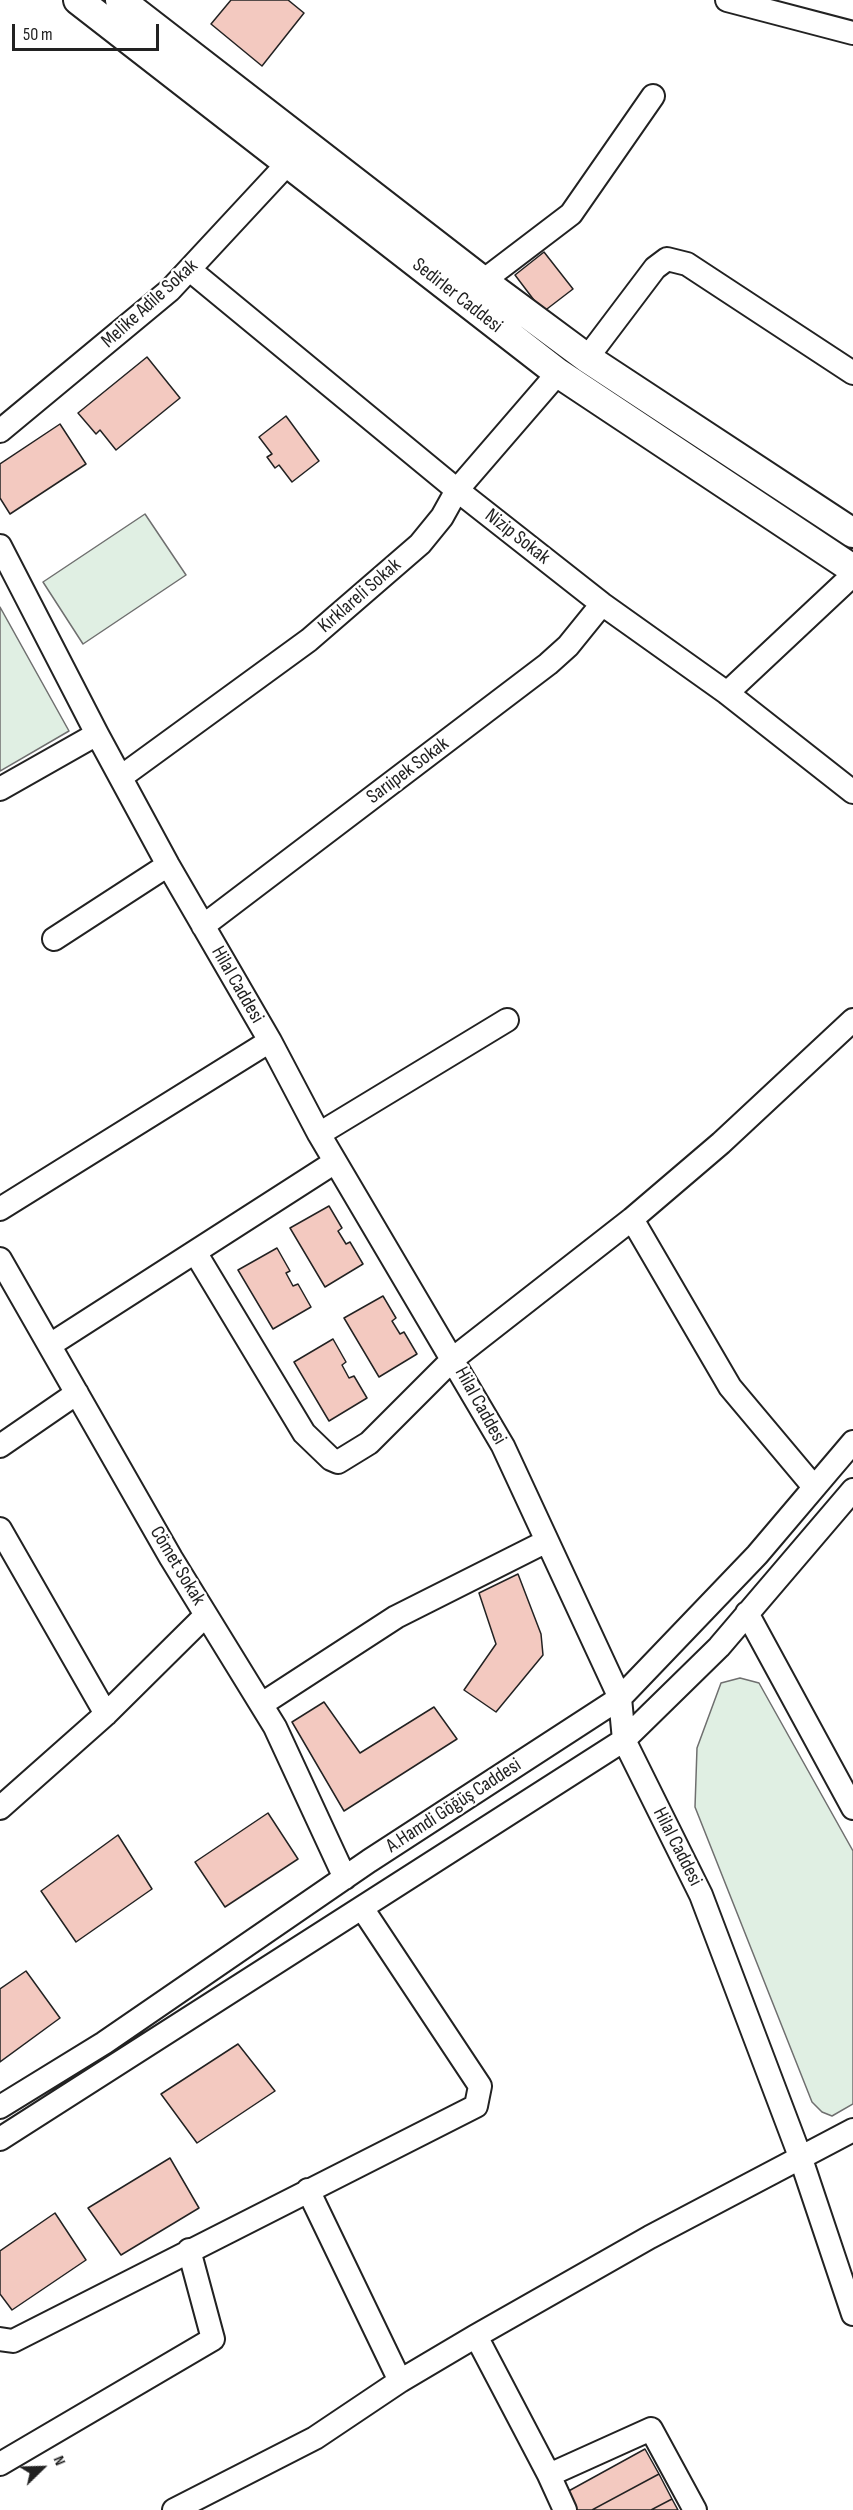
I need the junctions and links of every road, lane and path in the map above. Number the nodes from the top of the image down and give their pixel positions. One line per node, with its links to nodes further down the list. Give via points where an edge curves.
1 (78, 0): 7 (main road, Sedirler Caddesi)
2 (120, 0): 9 (main road, Sedirler Caddesi)
3 (727, 0): 4 (street)
4 (759, 4): 5 (street)
5 (853, 33)
6 (653, 96): 9 (street, via 571,214)
7 (288, 163): 8 (street, Melike Adile Sokak); 11 (main road, Sedirler Caddesi)
8 (190, 270): 13 (street, Melike Adile Sokak, via 145,313); 14 (street, Nizip Sokak)
9 (483, 281): 10 (main road, Sedirler Caddesi)
10 (587, 358): 12 (street, via 655,268 667,259 687,264); 15 (main road, Sedirler Caddesi)
11 (558, 373): 14 (street, Kırklareli Sokak); 17 (main road, Sedirler Caddesi)
12 (853, 373)
13 (0, 431)
14 (457, 490): 19 (street, Nizip Sokak); 22 (street, Kırklareli Sokak, via 420,544 309,640)
15 (853, 533)
16 (0, 546): 21 (street, Hilal Caddesi)
17 (853, 569)
18 (853, 575): 20 (street)
19 (602, 604): 20 (street, Nizip Sokak); 26 (street, Sarıipek Sokak, via 548,664)
20 (727, 693): 24 (street, Nizip Sokak)
21 (97, 734): 22 (street, Hilal Caddesi); 23 (street)
22 (121, 777): 25 (street, Hilal Caddesi)
23 (0, 789)
24 (853, 792)
25 (168, 865): 26 (street, Hilal Caddesi); 27 (street)
26 (203, 926): 30 (street, Hilal Caddesi)
27 (54, 939)
28 (507, 1020): 31 (street)
29 (853, 1020): 34 (street, via 721,1143)
30 (270, 1041): 31 (street, Hilal Caddesi); 33 (street)
31 (319, 1134): 32 (street, Hilal Caddesi)
32 (335, 1162): 35 (street); 38 (street, Hilal Caddesi)
33 (0, 1209)
34 (632, 1219): 38 (street); 42 (street, via 730,1387)
35 (195, 1252): 37 (street); 38 (street, via 304,1432 338,1462 369,1443)
36 (0, 1259): 37 (street, Cömet Sokak)
37 (50, 1345): 39 (street, Cömet Sokak)
38 (454, 1358): 45 (street, Hilal Caddesi, via 503,1446)
39 (77, 1393): 41 (street); 47 (street, Cömet Sokak)
40 (853, 1442): 42 (street, A.Hamdi Göğüş Caddesi)
41 (0, 1446)
42 (814, 1487): 48 (street, A.Hamdi Göğüş Caddesi, via 757,1555)
43 (853, 1490): 46 (street, A.Hamdi Göğüş Caddesi)
44 (0, 1529): 50 (street)
45 (547, 1541): 48 (street, Hilal Caddesi); 49 (street, via 396,1617)
46 (747, 1613): 51 (street, A.Hamdi Göğüş Caddesi, via 719,1647); 53 (street)
47 (206, 1615): 49 (street, Cömet Sokak); 50 (street)
48 (620, 1698): 51 (street, Hilal Caddesi); 54 (street, A.Hamdi Göğüş Caddesi)
49 (262, 1704): 54 (street, Cömet Sokak)
50 (106, 1714): 52 (street)
51 (624, 1740): 55 (street, A.Hamdi Göğüş Caddesi); 59 (street, Hilal Caddesi, via 701,1895)
52 (0, 1808)
53 (853, 1808)
54 (345, 1878): 56 (street, A.Hamdi Göğüş Caddesi, via 104,2043)
55 (362, 1908): 58 (street, A.Hamdi Göğüş Caddesi); 60 (street, via 480,2086 476,2106)
56 (0, 2107)
57 (853, 2130): 59 (street)
58 (0, 2139)
59 (801, 2158): 62 (street, Hilal Caddesi); 63 (street, via 650,2237)
60 (308, 2190): 61 (street); 65 (street)
61 (189, 2250): 64 (street, via 13,2341); 66 (street, via 213,2339)
62 (853, 2314)
63 (476, 2336): 65 (street); 67 (street)
64 (0, 2339)
65 (400, 2381): 68 (street, via 315,2438)
66 (0, 2464)
67 (549, 2475): 69 (street); 70 (street, via 651,2429)
68 (174, 2510)
69 (565, 2510)
70 (695, 2510)

